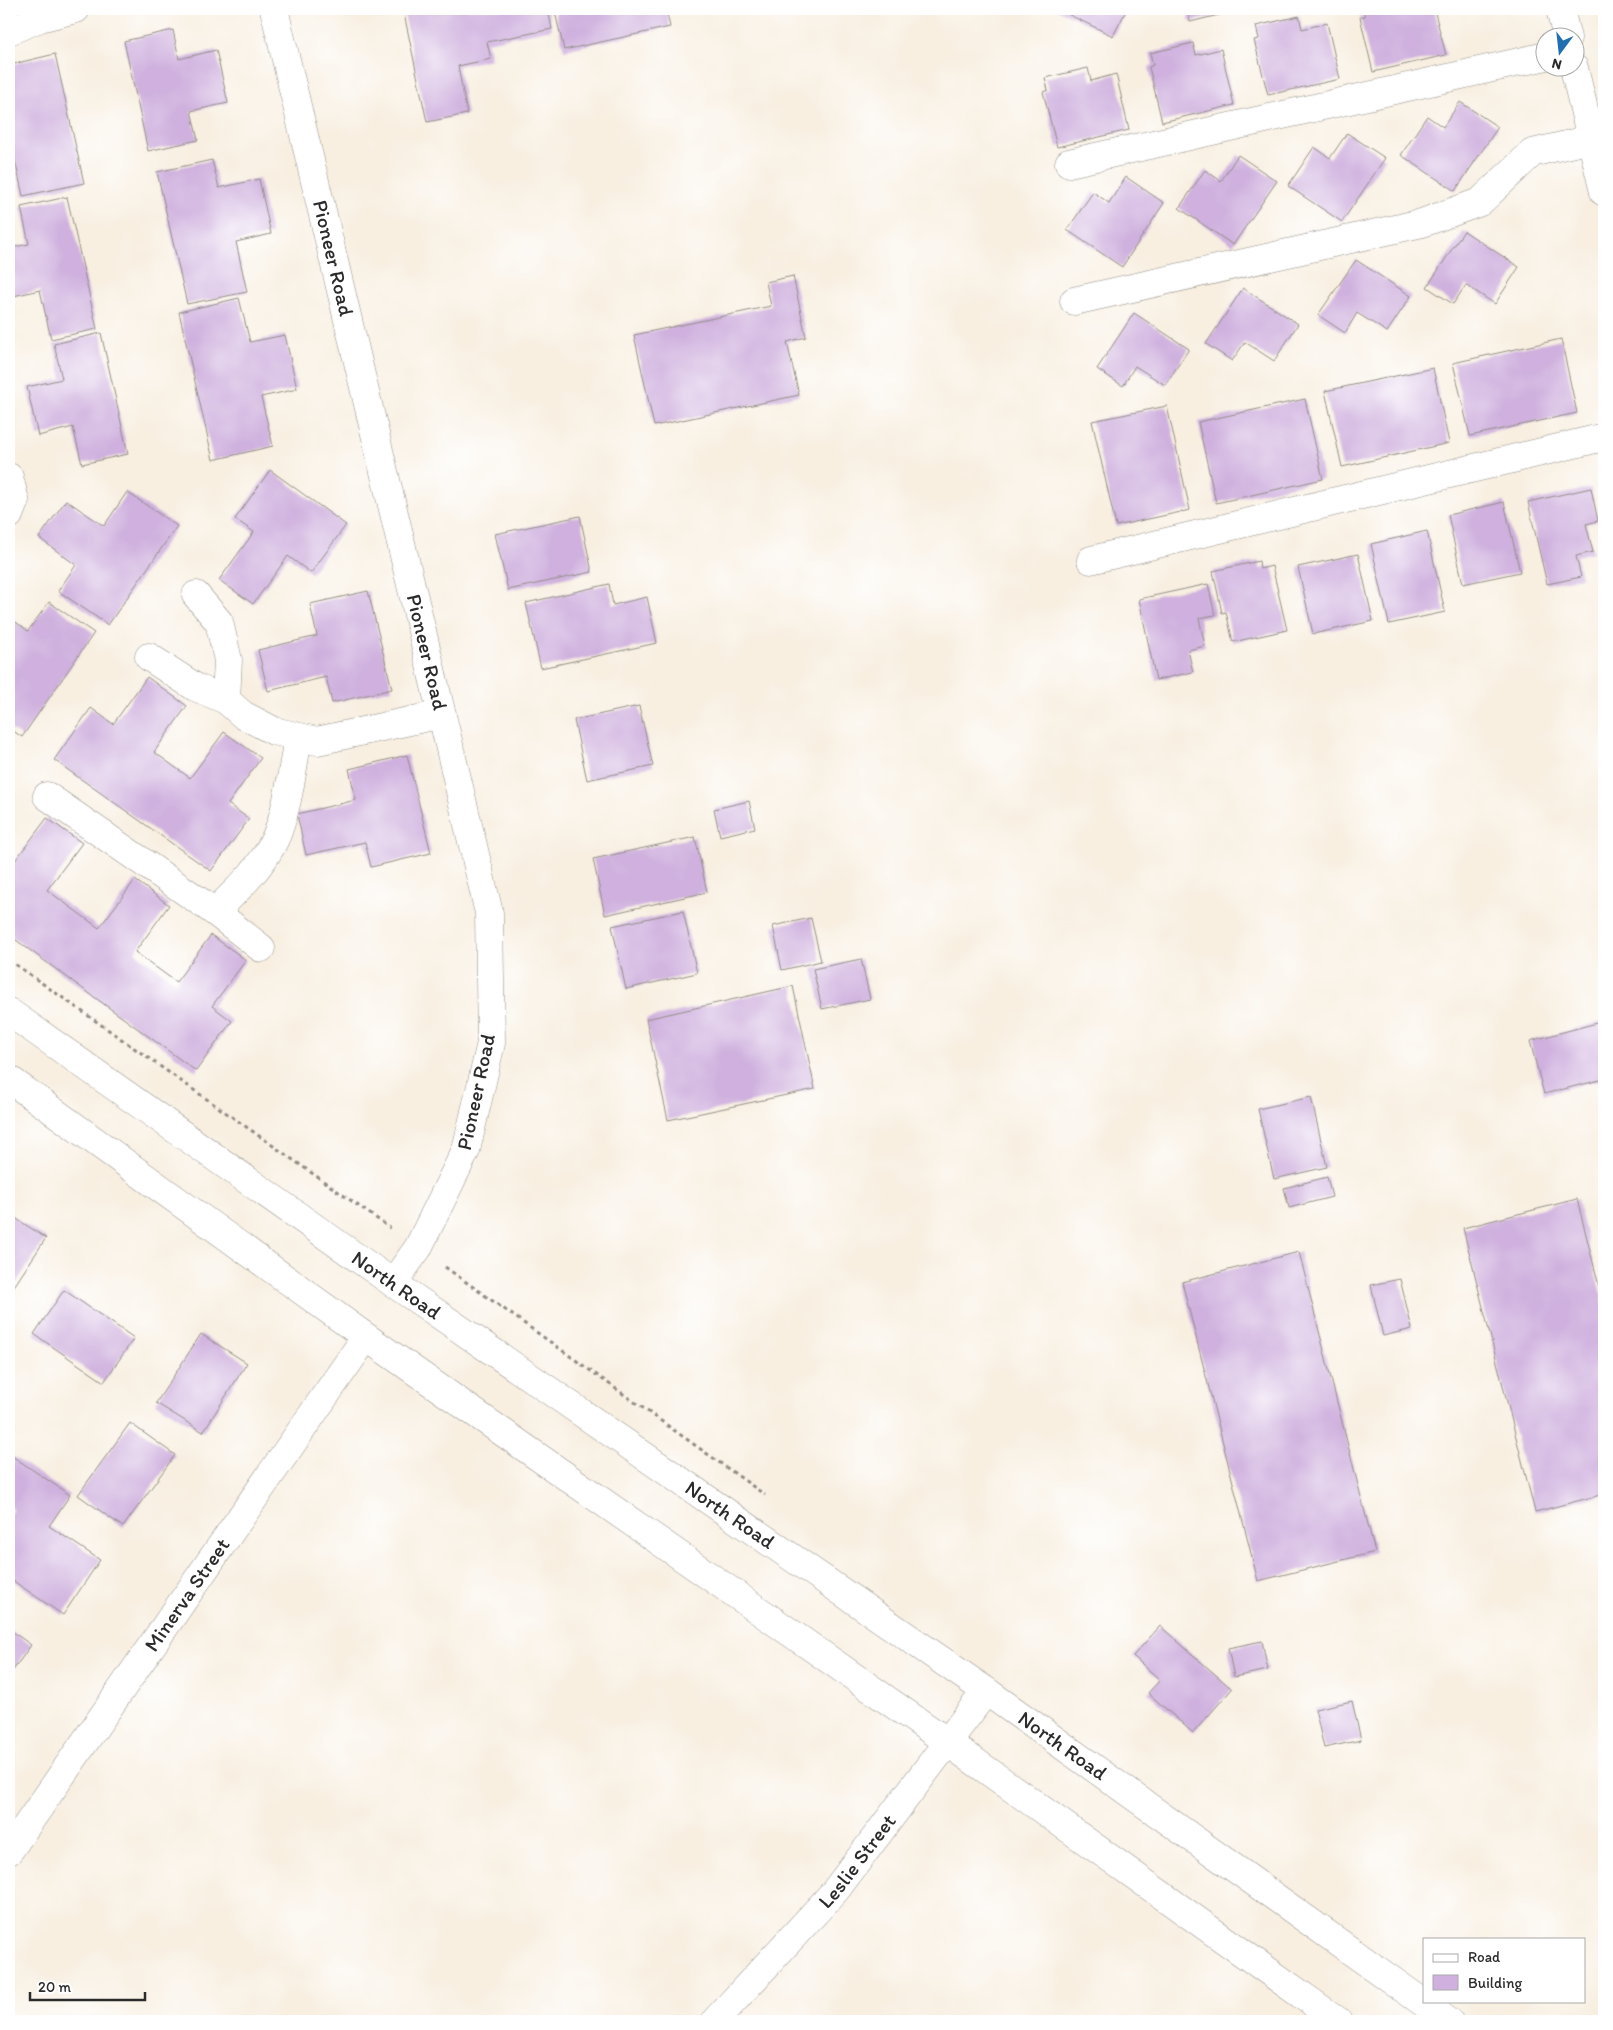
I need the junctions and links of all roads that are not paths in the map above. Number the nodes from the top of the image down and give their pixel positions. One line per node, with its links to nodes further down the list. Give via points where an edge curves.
1 (76, 9): 4 (main road)
2 (274, 9): 20 (main road, Pioneer Road)
3 (1560, 9): 5 (main road)
4 (38, 13): 6 (main road)
5 (1565, 28)
6 (9, 31)
7 (1536, 58): 10 (main road)
8 (1576, 78): 9 (main road)
9 (1591, 139): 11 (main road); 12 (main road, via 1532,153 1480,202 1422,224)
10 (1069, 163)
11 (1604, 192)
12 (1074, 301)
13 (1604, 437): 16 (main road)
14 (9, 477): 15 (main road, via 15,500)
15 (9, 515)
16 (1091, 560)
17 (196, 595): 19 (main road, via 219,622 228,660)
18 (148, 657): 19 (main road, via 195,688)
19 (226, 700): 21 (main road, via 243,715 274,731)
20 (442, 714): 21 (main road, via 317,741); 27 (main road, Pioneer Road, via 489,913 491,1043 466,1150 418,1248)
21 (298, 737): 23 (main road, via 289,790 274,842 248,878)
22 (47, 796): 23 (main road)
23 (215, 912): 24 (main road)
24 (261, 948)
25 (10, 1016): 27 (main road, North Road)
26 (9, 1079): 28 (main road)
27 (393, 1283): 29 (main road, North Road)
28 (366, 1337): 30 (main road); 31 (main road, Minerva Street)
29 (986, 1691): 30 (main road, Leslie Street); 34 (main road, North Road)
30 (946, 1741): 32 (main road, Leslie Street, via 834,1891); 33 (main road)
31 (9, 1851)
32 (716, 2021)
33 (1338, 2021)
34 (1449, 2021)

